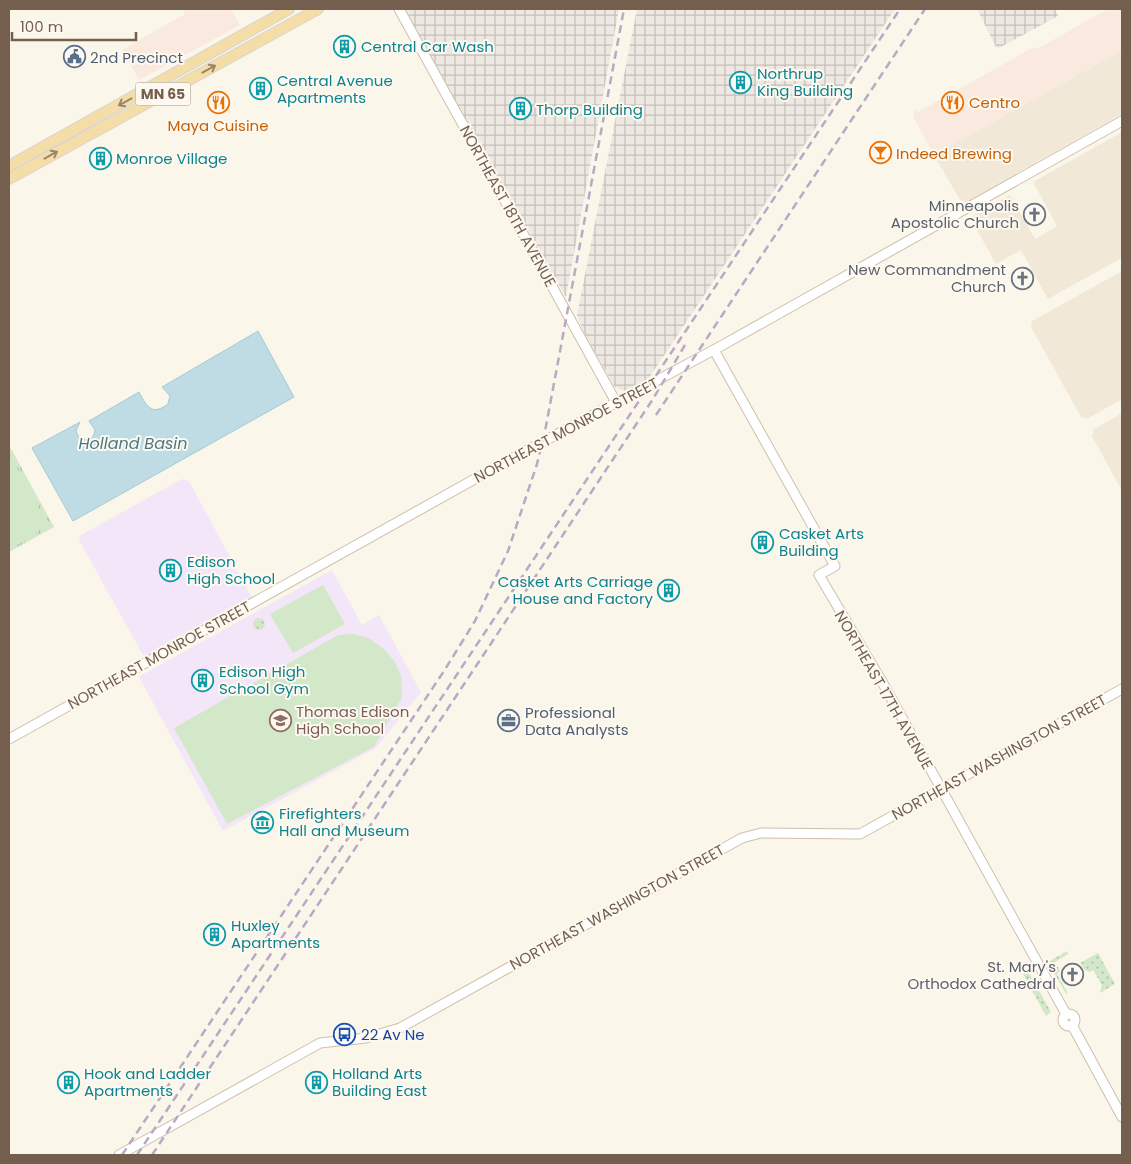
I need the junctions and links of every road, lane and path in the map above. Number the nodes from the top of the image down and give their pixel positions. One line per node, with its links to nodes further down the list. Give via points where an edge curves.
1 (289, 9): 5 (main road, MN 65, one-way to 5)
2 (318, 9): 6 (main road, MN 65, one-way to 2)
3 (399, 9): 8 (street, NORTHEAST 18TH AVENUE)
4 (1122, 121): 7 (street, NORTHEAST MONROE STREET)
5 (9, 166)
6 (9, 179)
7 (714, 350): 8 (street, NORTHEAST MONROE STREET); 11 (street, NORTHEAST 17TH AVENUE, via 835,566 819,575)
8 (617, 404): 10 (street, NORTHEAST MONROE STREET, via 480,476)
9 (1122, 689): 11 (street, NORTHEAST WASHINGTON STREET)
10 (9, 739)
11 (940, 790): 12 (street, NORTHEAST 17TH AVENUE, via 1066,1014 1063,1023 1072,1025); 13 (street, NORTHEAST WASHINGTON STREET, via 860,834 761,833 742,838 400,1028 366,1038 320,1043)
12 (1122, 1117)
13 (119, 1155)

